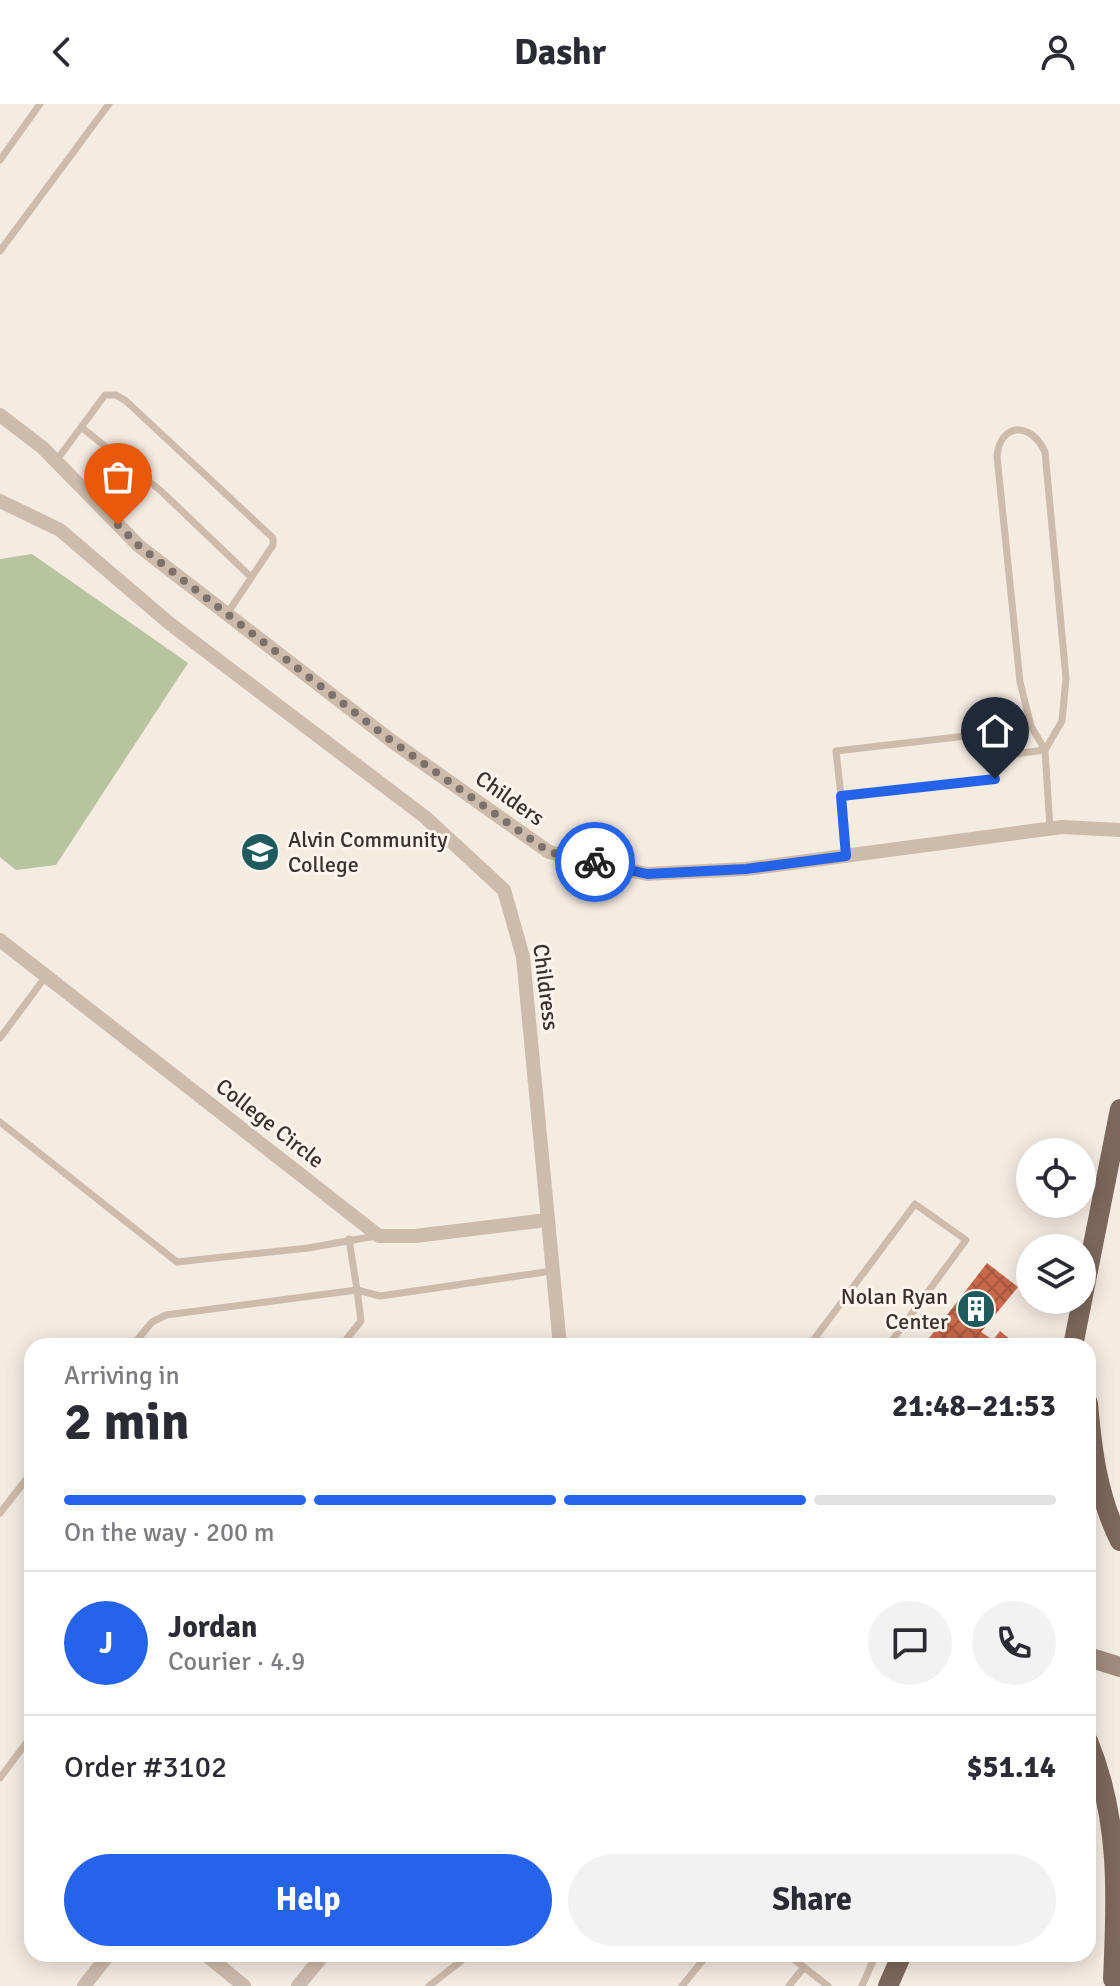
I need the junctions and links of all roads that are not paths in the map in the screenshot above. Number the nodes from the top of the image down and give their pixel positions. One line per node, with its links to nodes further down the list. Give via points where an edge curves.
1 (40, 104): 3 (lane)
2 (109, 104): 4 (lane)
3 (0, 160)
4 (0, 251)
5 (0, 415): 7 (street, Childers)
6 (81, 427): 7 (lane); 9 (lane, via 161,491); 9 (lane, via 105,395 126,401 273,538)
7 (56, 461): 10 (street, Childers, via 139,546)
8 (0, 501): 22 (street, Childress, via 60,530 169,623 425,817 504,890 523,957)
9 (251, 577): 10 (lane)
10 (227, 614): 16 (street, Childers, via 393,742 549,852 647,874)
11 (1045, 750): 11 (lane, via 1062,721 1066,678 1045,452 1038,437 1018,431 998,444 997,456 1020,682 1031,726); 12 (lane); 14 (lane)
12 (993, 757): 13 (lane, via 995,779); 13 (lane, via 992,733 836,751)
13 (841, 796): 16 (lane)
14 (1050, 829): 15 (street, Childers); 16 (street, Childers)
15 (1120, 830)
16 (846, 856)
17 (0, 940): 18 (street, College Circle)
18 (46, 976): 19 (lane); 24 (street, College Circle)
19 (0, 1038)
20 (1120, 1109): 23 (main road)
21 (0, 1122): 25 (lane, via 177,1262)
22 (547, 1220): 24 (street); 26 (street, Childress)
23 (1096, 1234)
24 (379, 1236): 25 (lane)
25 (349, 1239): 27 (lane)
26 (552, 1271): 27 (lane, via 380,1296); 32 (street, Childress)
27 (357, 1290): 30 (lane, via 166,1315); 31 (lane, via 361,1321)
28 (1080, 1314): 35 (main road)
29 (1081, 1314): 36 (main road)
30 (139, 1338)
31 (347, 1338)
32 (559, 1338)
33 (815, 1338): 34 (lane, via 915,1204 966,1240)
34 (894, 1338)
35 (1075, 1338)
36 (1083, 1338)
37 (1096, 1469): 40 (main road)
38 (24, 1482): 39 (lane)
39 (0, 1513)
40 (1120, 1541)
41 (1096, 1660): 42 (main road)
42 (1120, 1667)
43 (24, 1746): 45 (lane)
44 (1096, 1764): 55 (main road, via 1116,1845)
45 (0, 1778)
46 (103, 1962): 56 (street)
47 (215, 1962): 57 (street)
48 (318, 1962): 58 (street)
49 (460, 1962): 59 (lane)
50 (702, 1962): 60 (lane)
51 (797, 1962): 54 (lane)
52 (872, 1962): 63 (lane)
53 (898, 1962): 64 (main road)
54 (804, 1967): 61 (lane); 62 (lane)
55 (1114, 1976)
56 (84, 1986)
57 (244, 1986)
58 (298, 1986)
59 (429, 1986)
60 (682, 1986)
61 (789, 1986)
62 (828, 1986)
63 (862, 1986)
64 (888, 1986)

